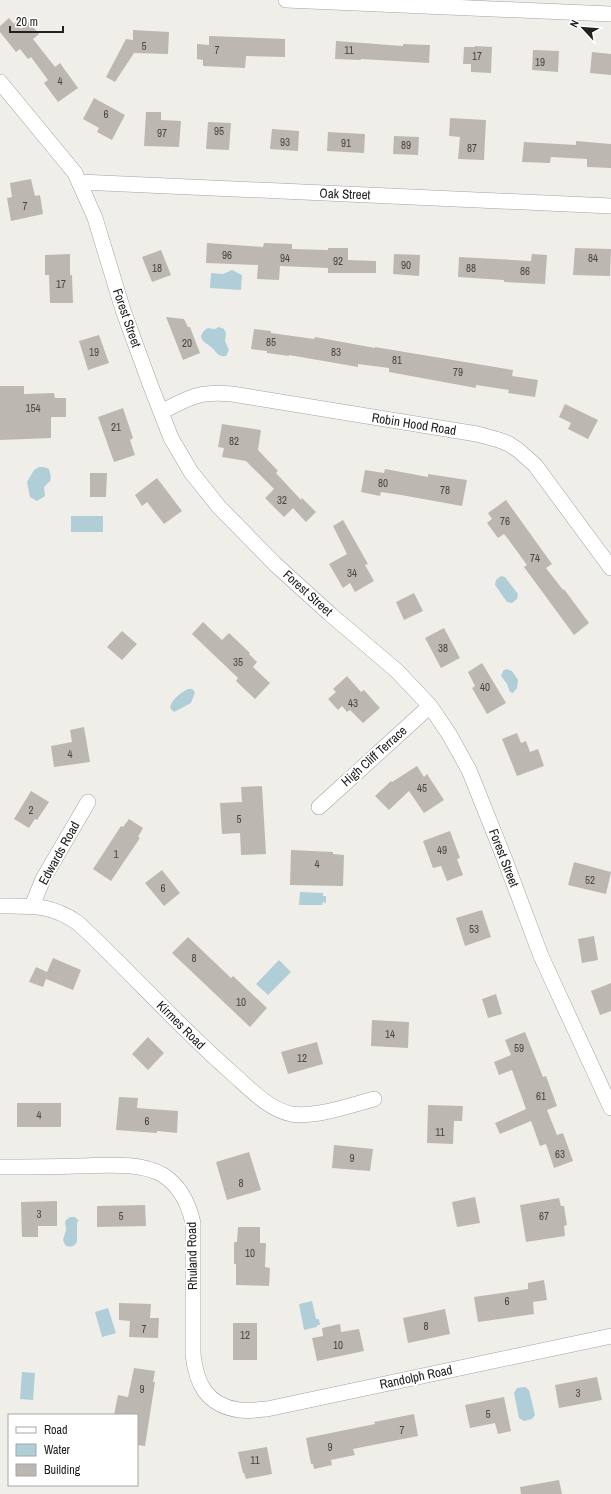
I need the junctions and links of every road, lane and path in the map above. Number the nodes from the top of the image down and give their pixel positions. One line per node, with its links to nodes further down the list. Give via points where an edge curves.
1 (286, 0): 2 (street)
2 (611, 14)
3 (0, 82): 4 (street, Forest Street, via 69,164)
4 (80, 182): 5 (street, Oak Street); 6 (street, Forest Street, via 95,218 123,310)
5 (611, 206)
6 (161, 412): 7 (street, Robin Hood Road, via 193,396 216,392 470,432 499,440 518,450 535,465); 8 (street, Forest Street, via 181,457 199,484 219,507 275,564 397,671)
7 (611, 568)
8 (430, 706): 10 (street, High Cliff Terrace); 14 (street, Forest Street, via 449,734 468,770 541,956)
9 (88, 802): 12 (street, Edwards Road, via 43,879)
10 (319, 807)
11 (0, 906): 12 (street, Kirmes Road)
12 (32, 906): 13 (street, Kirmes Road, via 57,911 78,923 205,1049 254,1092 277,1108 291,1113 309,1114)
13 (374, 1099)
14 (611, 1108)
15 (0, 1167): 17 (street, Rhuland Road, via 136,1167 157,1172 173,1183 185,1200 192,1224 192,1354 195,1371 199,1384)
16 (611, 1336): 17 (street, Randolph Road, via 267,1408 239,1410)
17 (221, 1405)

